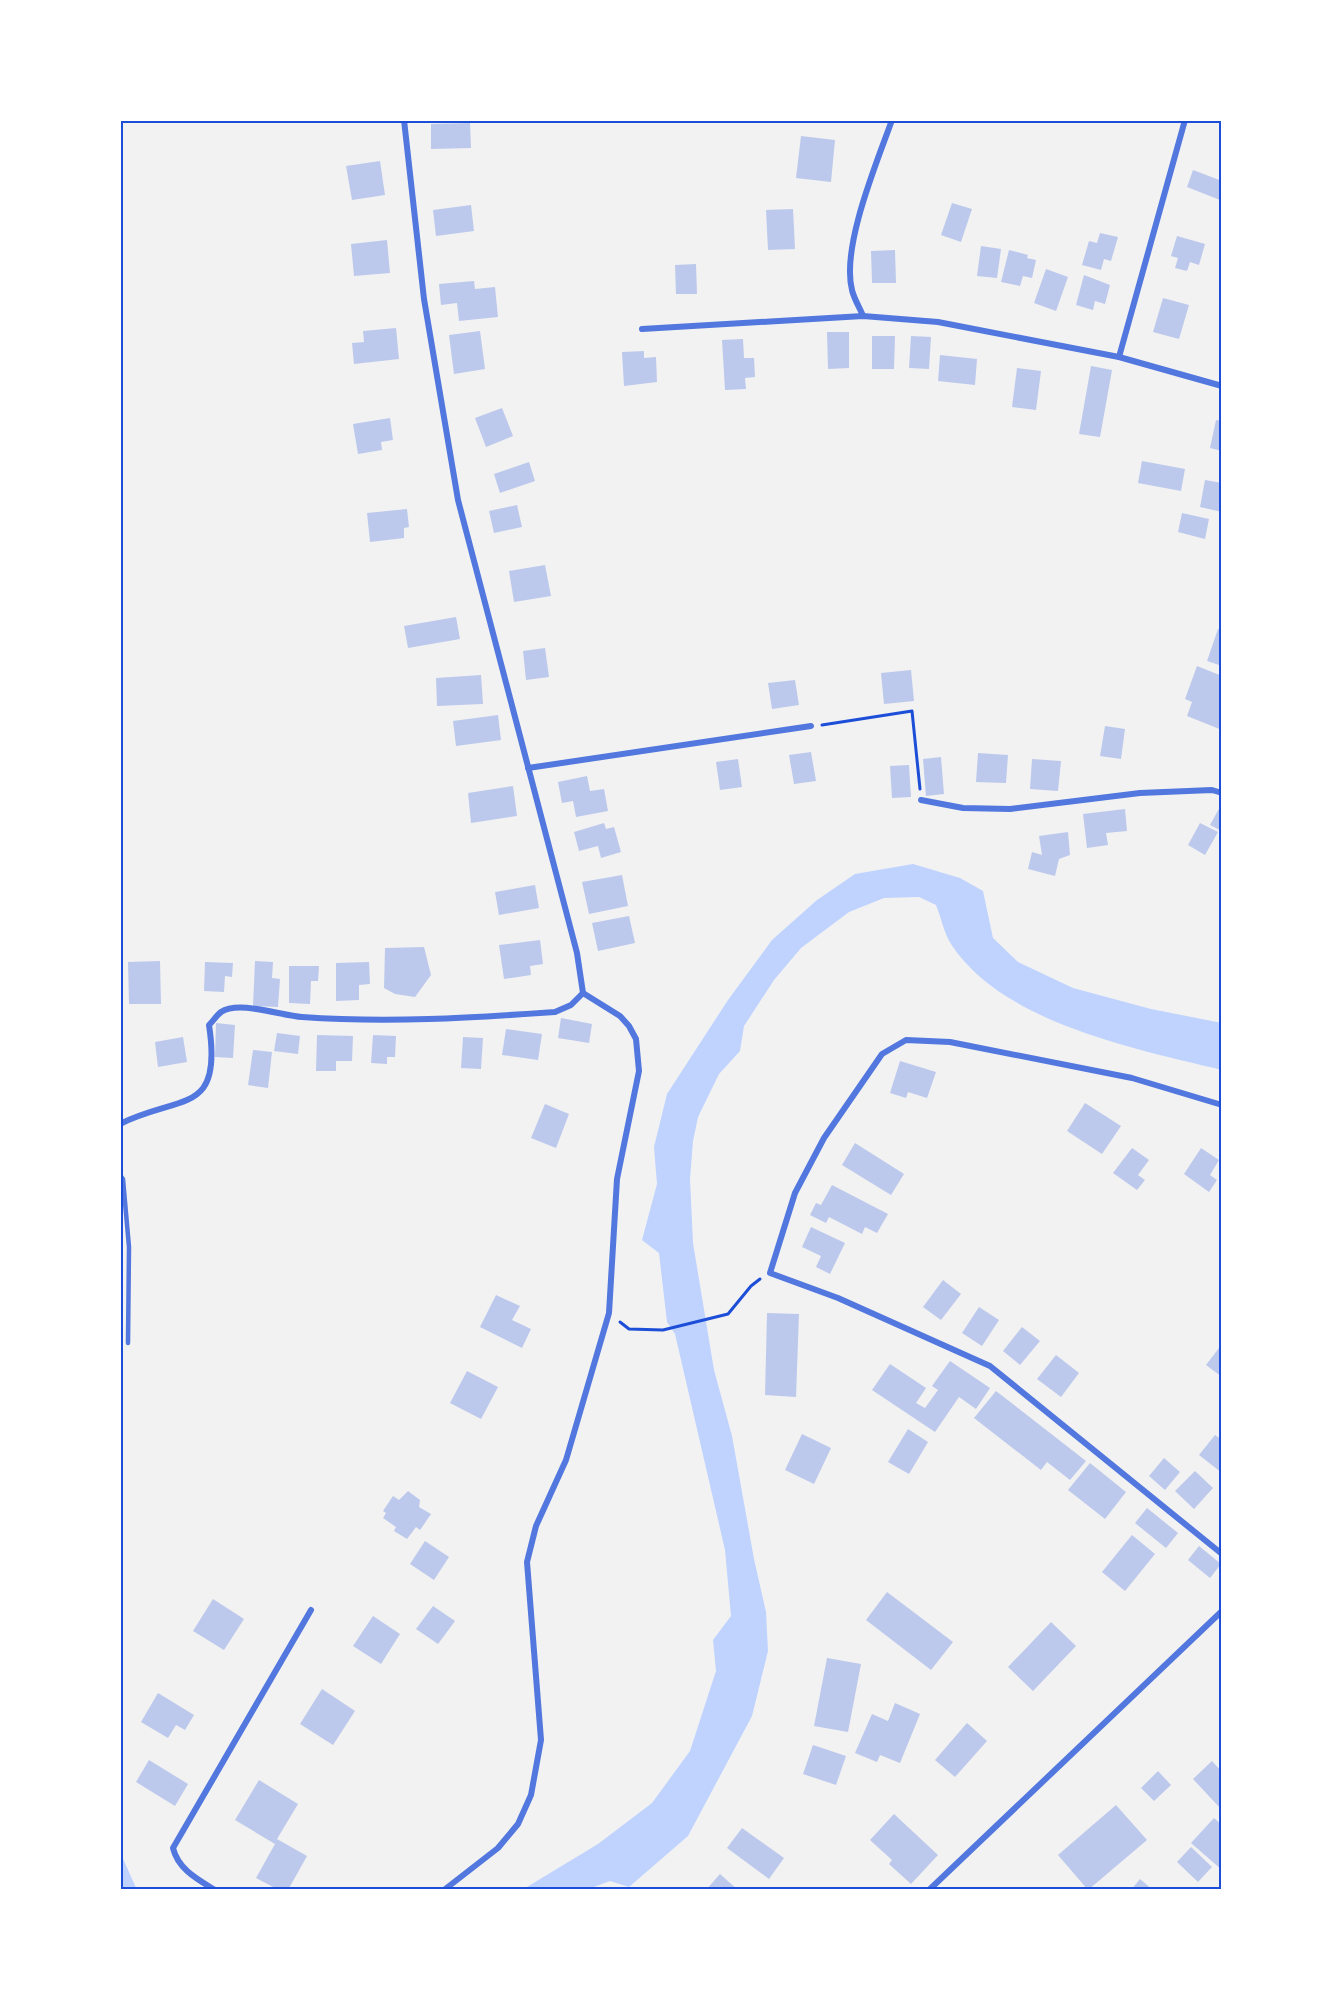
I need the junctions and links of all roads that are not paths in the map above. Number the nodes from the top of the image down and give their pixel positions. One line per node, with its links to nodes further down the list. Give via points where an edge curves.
1 (404, 120): 9 (street, via 424,299 458,500)
2 (892, 120): 4 (street, via 858,220 851,264 852,289)
3 (1185, 120): 6 (street)
4 (863, 316): 5 (street); 6 (street, via 938,322)
5 (642, 329)
6 (1119, 357): 7 (street)
7 (1222, 386)
8 (811, 726): 9 (street)
9 (528, 768): 12 (street, via 577,952)
10 (1222, 793): 11 (street, via 1212,790 1140,794 1010,808 963,808)
11 (921, 800)
12 (583, 993): 14 (street, via 571,1005 555,1012 447,1020 373,1022 298,1017 242,1007 222,1011 209,1025 213,1064 198,1094 184,1104 141,1113); 21 (street, via 620,1016 636,1039 639,1071 617,1179 609,1313 566,1460 536,1526 527,1563 541,1740 531,1795 518,1824 498,1848)
13 (1222, 1105): 17 (street, via 1121,1076 950,1042 906,1040 882,1054 824,1138 795,1193 770,1272 990,1366)
14 (120, 1124)
15 (120, 1175): 16 (lane, via 129,1246)
16 (128, 1343)
17 (1222, 1554)
18 (311, 1610): 20 (street, via 173,1848 176,1860)
19 (1222, 1611): 22 (street)
20 (215, 1890)
21 (444, 1890)
22 (929, 1890)

